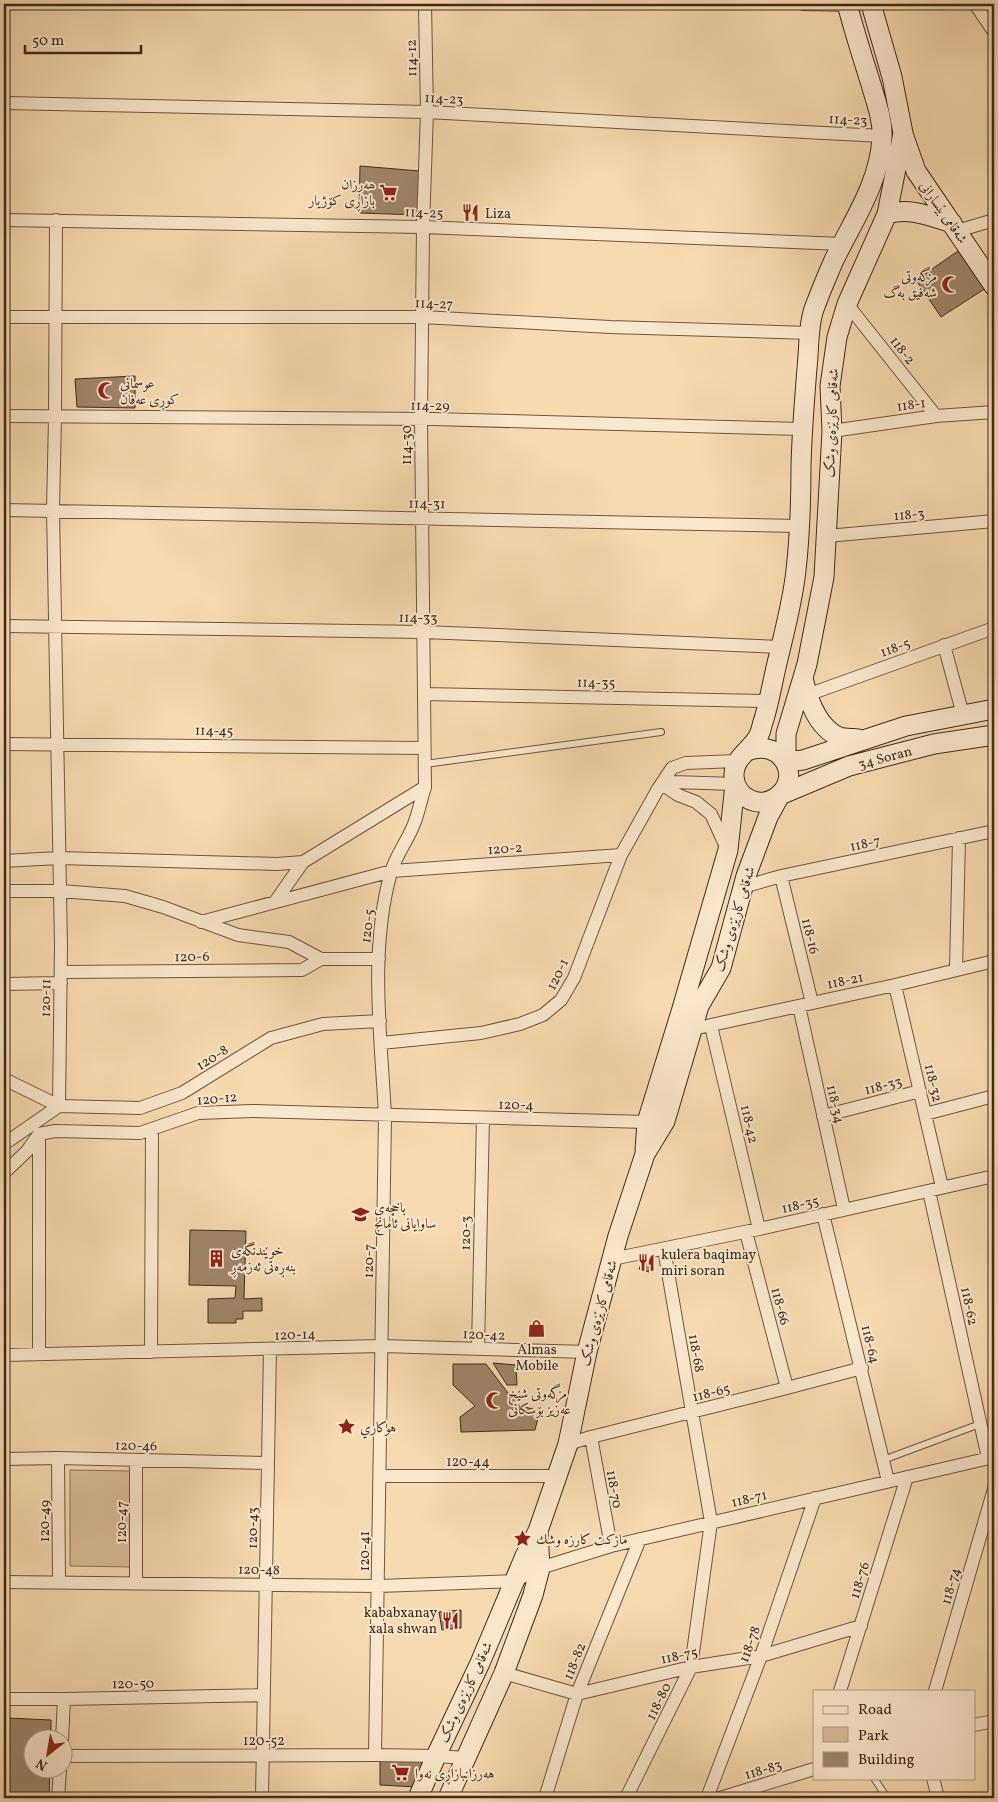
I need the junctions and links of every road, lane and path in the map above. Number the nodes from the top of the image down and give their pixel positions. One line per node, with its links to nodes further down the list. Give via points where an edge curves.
1 (425, 4): 8 (street, 114-12)
2 (803, 4): 3 (street)
3 (847, 4): 10 (main road, شەقامی کارێزەی وشک, via 877,104)
4 (871, 4): 9 (main road, شەقامی کارێزەی وشک, via 892,77)
5 (975, 4): 6 (street)
6 (994, 32)
7 (4, 104): 8 (street, 114-23)
8 (427, 112): 10 (street, 114-23); 15 (street, 114-30)
9 (903, 133): 11 (main road, شەقامی کارێزەی وشک); 16 (main road, شەقامی بێسارانی, via 916,171)
10 (882, 136): 17 (main road, شەقامی کارێزەی وشک, via 876,172)
11 (887, 214): 16 (main road, via 901,210 924,214); 19 (main road, شەقامی کارێزەی وشک)
12 (4, 220): 13 (street, 114-25)
13 (56, 220): 15 (street, 114-25); 21 (street, 120-11)
14 (994, 220): 16 (street)
15 (423, 227): 17 (street, 114-25); 22 (street, 114-30)
16 (954, 227): 18 (main road, شەقامی بێسارانی)
17 (843, 244): 23 (main road, شەقامی کارێزەی وشک, via 813,311)
18 (994, 286)
19 (847, 304): 26 (street, 118-2); 30 (main road, شەقامی کارێزەی وشک, via 837,337 830,386)
20 (4, 317): 21 (street, 114-27)
21 (55, 317): 22 (street, 114-27); 27 (street, 120-11)
22 (422, 317): 23 (street, 114-27); 28 (street, 114-30)
23 (810, 333): 29 (main road, شەقامی کارێزەی وشک)
24 (994, 412): 26 (street, 118-1)
25 (4, 416): 27 (street, 114-29)
26 (936, 416): 30 (street, 118-1)
27 (55, 417): 28 (street, 114-29); 32 (street, 120-11)
28 (421, 419): 29 (street, 114-29); 33 (street, 114-30)
29 (803, 429): 35 (main road, شەقامی کارێزەی وشک)
30 (832, 431): 36 (main road, شەقامی کارێزەی وشک)
31 (4, 510): 32 (street, 114-31)
32 (53, 510): 33 (street, 114-31); 38 (street, 120-11)
33 (421, 518): 35 (street, 114-31); 40 (street, 114-30)
34 (994, 522): 36 (street, 118-3)
35 (800, 526): 42 (main road, شەقامی کارێزەی وشک, via 796,572)
36 (827, 536): 43 (main road, شەقامی کارێزەی وشک, via 824,577)
37 (4, 626): 38 (street, 114-33)
38 (54, 626): 40 (street, 114-33); 51 (street, 120-11)
39 (994, 628): 41 (street, 118-5)
40 (424, 632): 42 (street, 114-33); 44 (street, 114-30)
41 (944, 645): 43 (street, 118-5); 47 (street)
42 (781, 647): 45 (main road, شەقامی کارێزەی وشک)
43 (805, 686): 50 (main road, via 824,728 841,738); 55 (main road, شەقامی کارێزەی وشک, via 786,734)
44 (424, 694): 45 (street, 114-35); 53 (street, 114-30)
45 (768, 701): 54 (main road, شەقامی کارێزەی وشک, via 758,737)
46 (994, 709): 47 (main road, 34 Soran)
47 (963, 715): 50 (main road, 34 Soran, via 906,726)
48 (661, 732): 56 (lane)
49 (994, 736): 60 (main road, 34 Soran, via 934,744 849,766)
50 (865, 739): 55 (main road, 34 Soran, via 803,760)
51 (57, 743): 52 (street, 114-45); 53 (street, 114-45); 65 (street, 120-11)
52 (4, 744)
53 (424, 748): 56 (street, 120-5)
54 (742, 756): 55 (main road, via 756,748 765,748 774,750); 57 (main road, via 733,775); 59 (street, 120-1, via 686,763 672,768)
55 (786, 762): 60 (main road, via 788,780)
56 (425, 764): 58 (street, 120-5)
57 (735, 784): 59 (street, via 673,782); 60 (main road, via 740,793 756,802 773,800); 63 (main road, شەقامی کارێزەی وشک)
58 (425, 787): 67 (street); 68 (street, 120-5, via 414,824)
59 (662, 787): 63 (street, via 696,802 711,814); 64 (street, 120-1)
60 (780, 795): 70 (main road, شەقامی کارێزەی وشک, via 768,817)
61 (994, 831): 62 (street, 118-7)
62 (959, 838): 69 (street, 118-7); 78 (street)
63 (728, 850): 80 (main road, شەقامی کارێزەی وشک)
64 (621, 855): 68 (street, 120-2); 88 (street, 120-1, via 574,978 562,1000 543,1015 480,1033)
65 (59, 858): 66 (street); 67 (street); 72 (street, 120-11)
66 (4, 861)
67 (303, 862): 73 (street)
68 (392, 871): 73 (street, 120-2); 76 (street, 120-5, via 382,921)
69 (781, 876): 70 (street, 118-7); 84 (street, 118-16)
70 (743, 887): 83 (main road, شەقامی کارێزەی وشک, via 721,968)
71 (4, 891): 72 (street)
72 (60, 891): 74 (street, via 125,896); 79 (street, 120-11)
73 (274, 902): 74 (street, 120-2)
74 (200, 922): 75 (street, via 238,935 288,942)
75 (321, 959): 76 (street); 79 (street, 120-6, via 302,970)
76 (379, 959): 86 (street, 120-5)
77 (994, 961): 78 (street, 118-21)
78 (956, 970): 82 (street, 118-21)
79 (61, 978): 81 (street, 120-6); 92 (street, 120-11)
80 (691, 979): 83 (main road); 97 (main road, شەقامی کارێزەی وشک)
81 (4, 984)
82 (895, 984): 84 (street, 118-21); 90 (street, 118-32)
83 (710, 987): 101 (main road, شەقامی کارێزەی وشک, via 699,1006 664,1121)
84 (812, 1003): 85 (street, 118-21)
85 (799, 1006): 87 (street, 118-21); 95 (street, 118-34)
86 (380, 1021): 88 (street, 120-5); 92 (street, 120-8, via 323,1024 271,1038 182,1093 140,1108)
87 (707, 1026): 108 (street, 118-42)
88 (381, 1043): 94 (street, 120-5)
89 (4, 1079): 92 (street)
90 (920, 1091): 93 (street, 118-32); 95 (street, 118-33)
91 (994, 1096): 93 (street)
92 (59, 1106): 100 (street)
93 (925, 1114): 104 (street, 118-32)
94 (385, 1116): 96 (street, 120-4); 98 (street, 120-12, via 252,1111 198,1113); 112 (street, 120-7)
95 (823, 1116): 106 (street, 118-34)
96 (483, 1118): 97 (street, 120-4); 113 (street, 120-3)
97 (647, 1122): 101 (main road, شەقامی کارێزەی وشک)
98 (152, 1129): 99 (street, 120-12, via 140,1134 55,1131); 115 (street)
99 (39, 1134): 102 (street); 117 (street)
100 (4, 1144)
101 (645, 1154): 111 (main road, شەقامی کارێزەی وشک)
102 (4, 1173)
103 (994, 1176): 104 (street, 118-35)
104 (942, 1187): 105 (street, 118-35)
105 (929, 1190): 106 (street, 118-35); 122 (street, 118-62)
106 (844, 1209): 107 (street, 118-35)
107 (823, 1214): 108 (street, 118-35); 119 (street, 118-64)
108 (760, 1229): 109 (street, 118-35)
109 (746, 1232): 110 (street, 118-35); 120 (street, 118-66)
110 (664, 1249): 111 (street, 118-35); 121 (street, 118-68)
111 (612, 1259): 116 (main road, شەقامی کارێزەی وشک)
112 (381, 1346): 113 (street, 120-42); 114 (street, 120-14); 116 (street, 120-14); 131 (street, 120-41)
113 (478, 1348): 116 (street, 120-42)
114 (270, 1349): 115 (street, 120-14); 130 (street, 120-43)
115 (152, 1352): 117 (street, 120-14)
116 (586, 1352): 124 (main road, شەقامی کارێزەی وشک)
117 (39, 1354): 118 (street, 120-14)
118 (4, 1355)
119 (862, 1368): 120 (street, 118-65); 129 (street, 118-64)
120 (787, 1388): 121 (street, 118-65)
121 (693, 1412): 123 (street, 118-65); 137 (street, 118-68)
122 (980, 1424): 125 (street, 118-62); 129 (lane)
123 (590, 1437): 124 (street, 118-65); 140 (street, 118-70)
124 (568, 1444): 132 (main road, شەقامی کارێزەی وشک)
125 (991, 1457): 133 (street, 118-71)
126 (58, 1458): 127 (street, 120-46); 128 (street, 120-46); 144 (street, 120-49)
127 (4, 1459)
128 (136, 1460): 130 (street, 120-46); 145 (street, 120-47)
129 (883, 1460): 134 (street, 118-64)
130 (268, 1463): 146 (street, 120-43)
131 (380, 1476): 132 (street, 120-44); 147 (street, 120-41)
132 (556, 1476): 138 (main road, شەقامی کارێزەی وشک)
133 (907, 1477): 134 (street, 118-71); 148 (street, 118-76)
134 (888, 1481): 136 (street, 118-71)
135 (994, 1489): 153 (street, 118-74)
136 (815, 1498): 137 (street, 118-71); 149 (street, 118-78)
137 (711, 1522): 139 (street, 118-71); 150 (street, 118-80)
138 (538, 1531): 141 (main road, شەقامی کارێزەی وشک); 142 (main road, شەقامی کارێزەی وشک)
139 (640, 1539): 140 (street, 118-71); 154 (street, 118-82)
140 (610, 1546): 141 (street, 118-71)
141 (540, 1568): 142 (street, 118-71); 151 (main road, شەقامی کارێزەی وشک)
142 (515, 1581): 147 (street, 120-48); 164 (main road, شەقامی کارێزەی وشک)
143 (4, 1582): 144 (street, 120-48)
144 (59, 1583): 145 (street, 120-48)
145 (136, 1583): 146 (street, 120-48)
146 (266, 1584): 147 (street, 120-48); 155 (street, 120-43)
147 (379, 1586): 162 (street, 120-41)
148 (861, 1626): 149 (street, 118-75); 152 (street, 118-76)
149 (761, 1656): 150 (street, 118-75); 176 (street, 118-78)
150 (691, 1667): 154 (street, 118-75); 175 (street, 118-80)
151 (504, 1673): 154 (street, 118-75); 165 (main road, شەقامی کارێزەی وشک)
152 (840, 1690)
153 (935, 1690)
154 (577, 1694): 174 (street, 118-82)
155 (264, 1695): 157 (street, 120-50); 161 (street, 120-43)
156 (4, 1699): 157 (street, 120-50)
157 (64, 1700): 160 (street)
158 (994, 1721): 159 (street)
159 (976, 1725)
160 (62, 1730)
161 (263, 1755): 162 (street, 120-52); 163 (street, 120-52); 171 (street, 120-43)
162 (375, 1755): 164 (street, 120-52)
163 (72, 1756)
164 (436, 1756): 165 (street, 120-52); 172 (main road, شەقامی کارێزەی وشک)
165 (466, 1758): 173 (main road, شەقامی کارێزەی وشک)
166 (813, 1769): 177 (street, 118-83)
167 (59, 1780): 170 (street)
168 (875, 1780): 178 (lane)
169 (934, 1780): 179 (street)
170 (58, 1798)
171 (262, 1798)
172 (418, 1798)
173 (448, 1798)
174 (544, 1798)
175 (626, 1798)
176 (707, 1798)
177 (720, 1798)
178 (887, 1798)
179 (938, 1798)

